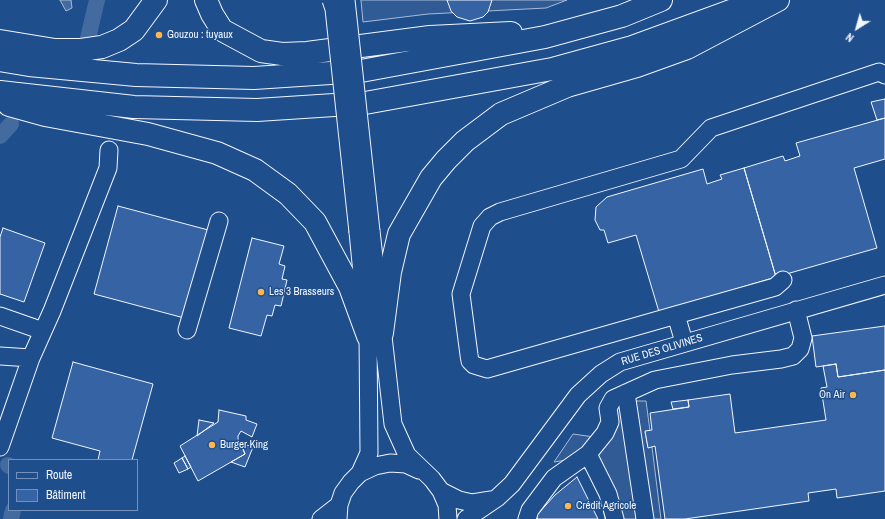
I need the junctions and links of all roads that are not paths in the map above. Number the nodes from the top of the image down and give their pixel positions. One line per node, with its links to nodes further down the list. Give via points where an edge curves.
1 (156, 0): 9 (highway, via 134,30 120,40 102,47 55,50)
2 (206, 0): 8 (highway, via 222,30 261,51 282,54 430,37 549,31)
3 (331, 0): 16 (street, bridge)
4 (346, 0): 16 (street, bridge)
5 (661, 0): 8 (highway)
6 (761, 0): 12 (highway, via 632,47 552,69 365,103 257,110 134,107)
7 (778, 0): 24 (highway, via 687,48 637,66 567,86 501,114 465,141 431,178 399,234)
8 (622, 16): 10 (highway, via 545,37 361,71 254,78 136,75)
9 (0, 41)
10 (0, 60)
11 (885, 75): 20 (street, via 879,72 711,128 681,159 495,214 482,226 461,294 470,361 487,369)
12 (0, 92)
13 (0, 103): 24 (highway, via 45,115 148,134 217,153 255,170 288,194 315,222)
14 (109, 150): 23 (street, via 108,168)
15 (219, 221): 22 (street)
16 (365, 231): 24 (street)
17 (783, 280): 20 (street, via 775,287)
18 (885, 285): 19 (street, RUE DES OLIVINES)
19 (796, 310): 25 (street, RUE DES OLIVINES); 28 (street, via 802,338 800,349 793,356 655,380)
20 (676, 315): 25 (street)
21 (0, 316): 23 (street)
22 (188, 330)
23 (43, 331): 27 (street)
24 (375, 334): 31 (street, via 393,424 407,455); 32 (street, via 369,453)
25 (684, 342): 34 (street, RUE DES OLIVINES, via 620,362 601,374 578,395 512,484)
26 (0, 356): 27 (street)
27 (31, 358): 29 (street)
28 (626, 393): 30 (street, via 614,399 608,408 610,422 605,433); 41 (street)
29 (0, 447)
30 (588, 454): 39 (street, via 554,478 530,510); 40 (street, via 608,494)
31 (421, 470): 32 (street, via 406,464 390,463); 33 (street)
32 (360, 473): 35 (street, via 343,493)
33 (441, 491): 34 (street, via 459,500); 37 (street, via 447,505)
34 (493, 500): 38 (street, RUE DES OLIVINES)
35 (338, 512): 36 (street)
36 (321, 519)
37 (448, 519)
38 (466, 519)
39 (527, 519)
40 (615, 519)
41 (645, 519)

